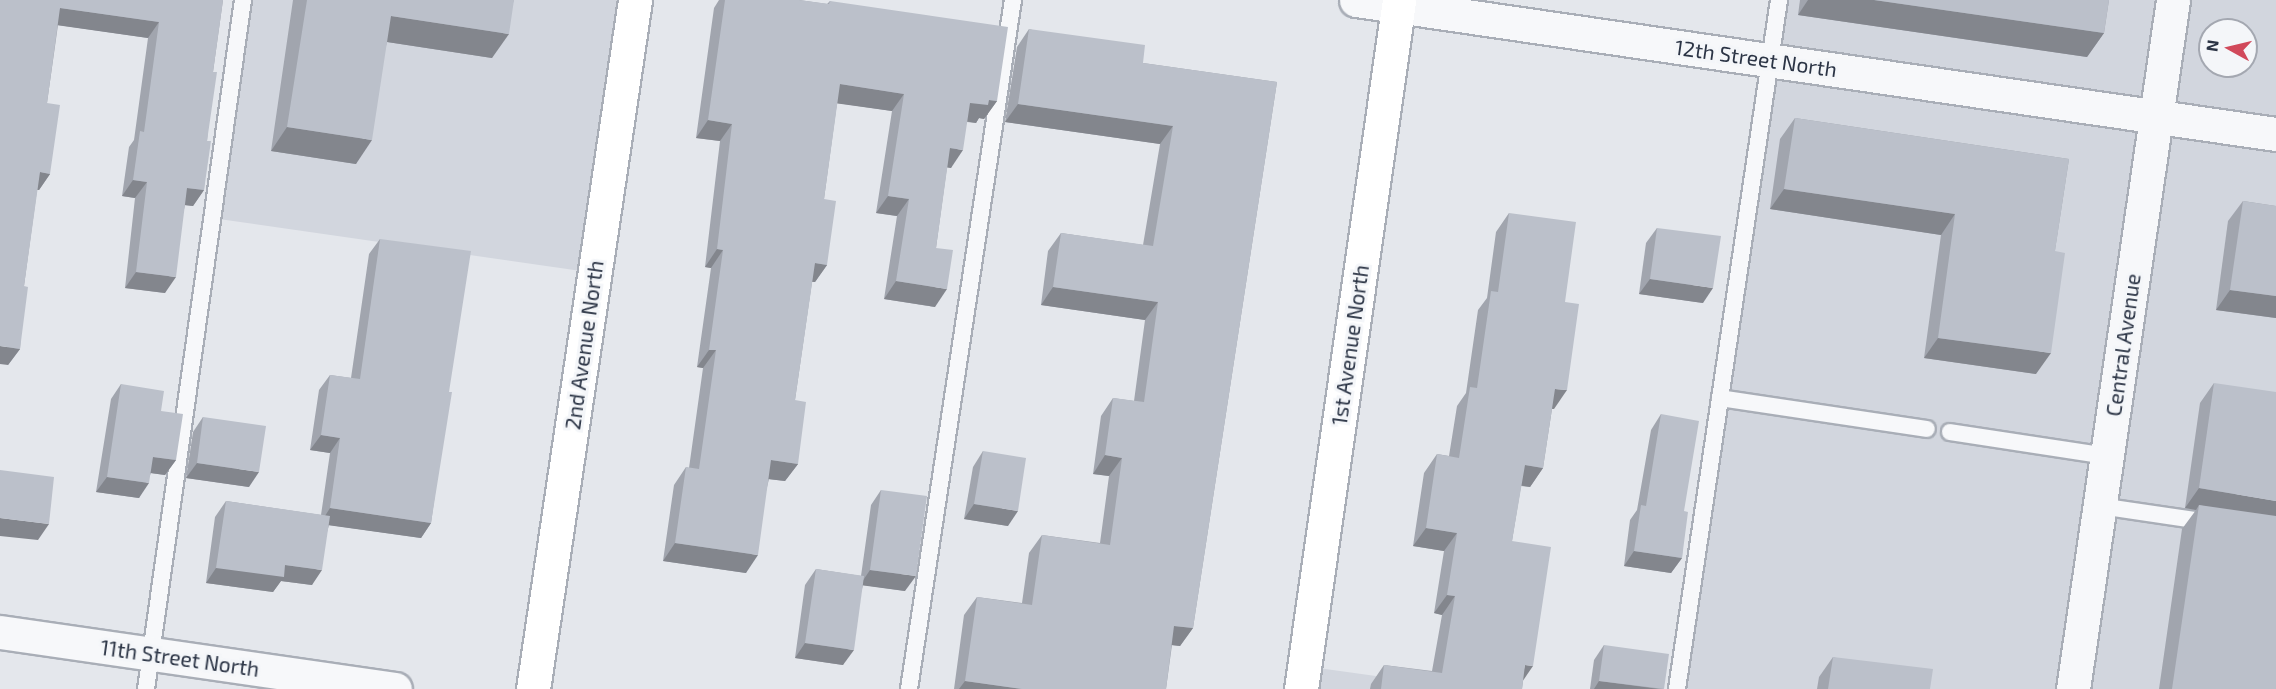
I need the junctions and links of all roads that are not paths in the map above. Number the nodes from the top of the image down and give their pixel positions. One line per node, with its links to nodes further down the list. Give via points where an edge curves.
1 (243, 0): 18 (lane)
2 (635, 0): 21 (main road, 2nd Avenue North)
3 (1013, 0): 22 (lane)
4 (1356, 0): 7 (street, 12th Street North)
5 (1779, 0): 8 (lane)
6 (2173, 0): 9 (street, Central Avenue)
7 (1399, 3): 8 (street, 12th Street North); 23 (main road, 1st Avenue North)
8 (1770, 60): 9 (street, 12th Street North); 11 (lane)
9 (2156, 116): 10 (street, 12th Street North); 14 (street, Central Avenue)
10 (2276, 134)
11 (1720, 398): 12 (lane); 24 (lane)
12 (1927, 429)
13 (1950, 432): 14 (lane)
14 (2107, 456): 15 (street, Central Avenue)
15 (2100, 506): 16 (lane); 25 (street, Central Avenue)
16 (2229, 525)
17 (0, 632): 18 (street, 11th Street North)
18 (151, 654): 19 (lane); 20 (street, 11th Street North)
19 (146, 689)
20 (395, 689)
21 (533, 689)
22 (909, 689)
23 (1301, 689)
24 (1677, 689)
25 (2073, 689)

